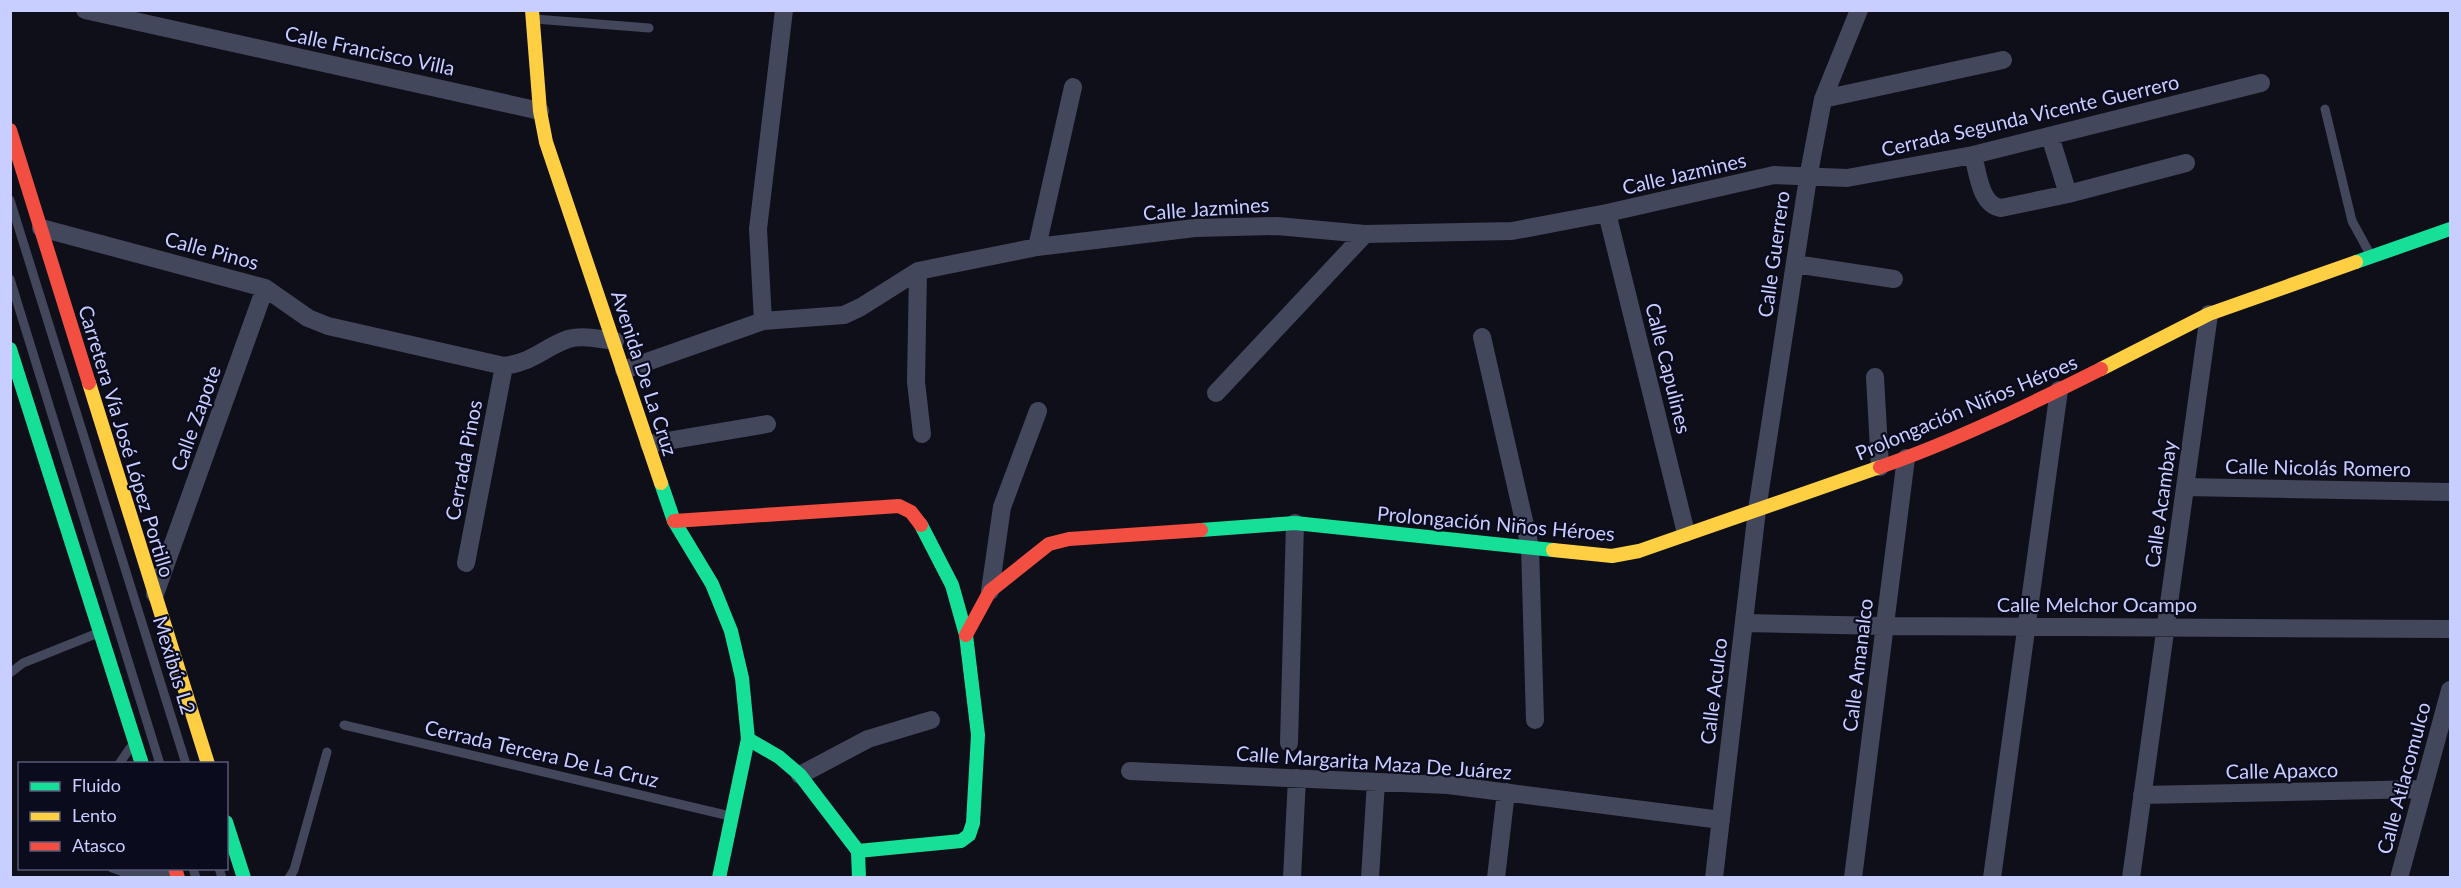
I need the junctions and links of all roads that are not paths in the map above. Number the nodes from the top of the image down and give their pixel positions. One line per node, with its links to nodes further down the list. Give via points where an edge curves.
1 (85, 10): 4 (street, Calle Francisco Villa)
2 (784, 10): 32 (street, via 758,229)
3 (1859, 10): 10 (street, Calle Guerrero)
4 (114, 14): 12 (street, Calle Francisco Villa)
5 (532, 15): 6 (lane); 12 (main road, Avenida De La Cruz)
6 (649, 28)
7 (2003, 60): 10 (street)
8 (2260, 83): 14 (street, Cerrada Segunda Vicente Guerrero)
9 (1073, 87): 24 (street)
10 (1823, 99): 17 (street, Calle Guerrero)
11 (2325, 109): 25 (lane, via 2352,221)
12 (540, 111): 34 (main road, Avenida De La Cruz, via 546,142)
13 (10, 130): 21 (main road, Carretera Vía José López Portillo)
14 (2050, 136): 15 (street, Cerrada Segunda Vicente Guerrero); 18 (street)
15 (1973, 155): 17 (street, Cerrada Segunda Vicente Guerrero, via 1847,178); 18 (street, via 1986,201 1993,206 2001,208)
16 (2186, 163): 18 (street)
17 (1808, 178): 20 (street, Calle Jazmines, via 1774,175); 26 (street, Calle Guerrero)
18 (2068, 194)
19 (10, 200): 77 (lane, Mexibús L2)
20 (1607, 213): 23 (street, Calle Jazmines, via 1512,231); 53 (street, Calle Capulines)
21 (41, 228): 30 (street, Calle Pinos); 57 (main road, Carretera Vía José López Portillo)
22 (2451, 229): 25 (main road, Prolongación Niños Héroes)
23 (1365, 234): 24 (street, Calle Jazmines, via 1277,226 1195,228); 41 (street)
24 (1037, 247): 27 (street, Calle Jazmines)
25 (2371, 256): 31 (main road, Prolongación Niños Héroes)
26 (1795, 264): 29 (street); 50 (street, Calle Guerrero)
27 (918, 270): 32 (street, Calle Jazmines, via 844,315); 44 (street, via 916,382)
28 (10, 279): 76 (lane)
29 (1894, 279)
30 (265, 288): 36 (street, Calle Pinos, via 308,318 328,326); 57 (street, Calle Zapote)
31 (2209, 314): 40 (main road, Prolongación Niños Héroes); 48 (street, Calle Acambay)
32 (763, 321): 37 (street, Calle Jazmines)
33 (1482, 337): 54 (street)
34 (615, 341): 36 (street, via 569,339 528,361); 37 (main road, Avenida De La Cruz)
35 (10, 350): 39 (main road)
36 (504, 366): 55 (street, Cerrada Pinos)
37 (624, 370): 45 (main road, Avenida De La Cruz)
38 (1875, 377): 47 (street)
39 (15, 379): 63 (main road)
40 (2059, 390): 46 (main road, Prolongación Niños Héroes); 60 (street)
41 (1216, 393)
42 (1038, 411): 56 (street, via 1002,507)
43 (767, 424): 45 (street)
44 (922, 434)
45 (649, 444): 51 (main road, Avenida De La Cruz)
46 (1906, 458): 47 (main road, Prolongación Niños Héroes); 59 (street, Calle Amanalco)
47 (1880, 467): 50 (main road, Prolongación Niños Héroes)
48 (2185, 487): 49 (street, Calle Nicolás Romero); 61 (street, Calle Acambay)
49 (2451, 492)
50 (1757, 510): 53 (main road, Prolongación Niños Héroes); 58 (street, Calle Aculco)
51 (674, 521): 64 (main road, via 899,506 919,521 937,553 952,585); 70 (main road, Avenida De La Cruz, via 712,584 731,630 742,678)
52 (1295, 524): 54 (main road, Prolongación Niños Héroes); 56 (main road, Prolongación Niños Héroes, via 1069,539 1049,544); 72 (street)
53 (1686, 533): 54 (main road, Prolongación Niños Héroes, via 1639,551 1612,556)
54 (1530, 547): 68 (street)
55 (466, 563)
56 (990, 591): 64 (main road, Prolongación Niños Héroes)
57 (154, 596): 78 (main road, Carretera Vía José López Portillo)
58 (1744, 623): 59 (street, Calle Melchor Ocampo); 87 (street, Calle Aculco)
59 (1885, 626): 60 (street, Calle Melchor Ocampo); 100 (street, Calle Amanalco)
60 (2027, 627): 61 (street, Calle Melchor Ocampo); 101 (street)
61 (2166, 627): 62 (street, Calle Melchor Ocampo); 85 (street, Calle Acambay)
62 (2451, 628)
63 (100, 632): 65 (lane, via 23,663); 71 (main road)
64 (966, 635): 89 (main road, via 978,735 969,835 961,841)
65 (10, 673)
66 (2451, 690): 83 (street, Calle Atlacomulco)
67 (931, 720): 80 (street, via 868,739)
68 (1535, 720)
69 (344, 725): 86 (lane, Cerrada Tercera De La Cruz)
70 (748, 739): 80 (main road); 86 (main road, Avenida De La Cruz)
71 (135, 741): 74 (lane); 75 (main road)
72 (1289, 742)
73 (327, 752): 93 (lane)
74 (120, 762)
75 (141, 762)
76 (159, 762)
77 (185, 762)
78 (207, 762)
79 (1130, 771): 81 (street, Calle Margarita Maza De Juárez)
80 (800, 775): 89 (main road)
81 (1297, 778): 82 (street, Calle Margarita Maza De Juárez); 96 (street)
82 (1376, 782): 84 (street, Calle Margarita Maza De Juárez); 97 (street)
83 (2423, 789): 85 (street, Calle Apaxco); 103 (street, Calle Atlacomulco)
84 (1506, 792): 87 (street, Calle Margarita Maza De Juárez); 98 (street)
85 (2142, 795): 102 (street, Calle Acambay)
86 (733, 817): 94 (main road, Avenida De La Cruz)
87 (1721, 820): 99 (street, Calle Aculco)
88 (228, 828): 92 (main road)
89 (858, 851): 95 (main road)
90 (118, 870): 91 (lane, via 129,874)
91 (176, 873)
92 (244, 878)
93 (289, 878)
94 (719, 878)
95 (859, 878)
96 (1292, 878)
97 (1370, 878)
98 (1496, 878)
99 (1714, 878)
100 (1853, 878)
101 (1992, 878)
102 (2131, 878)
103 (2399, 878)

